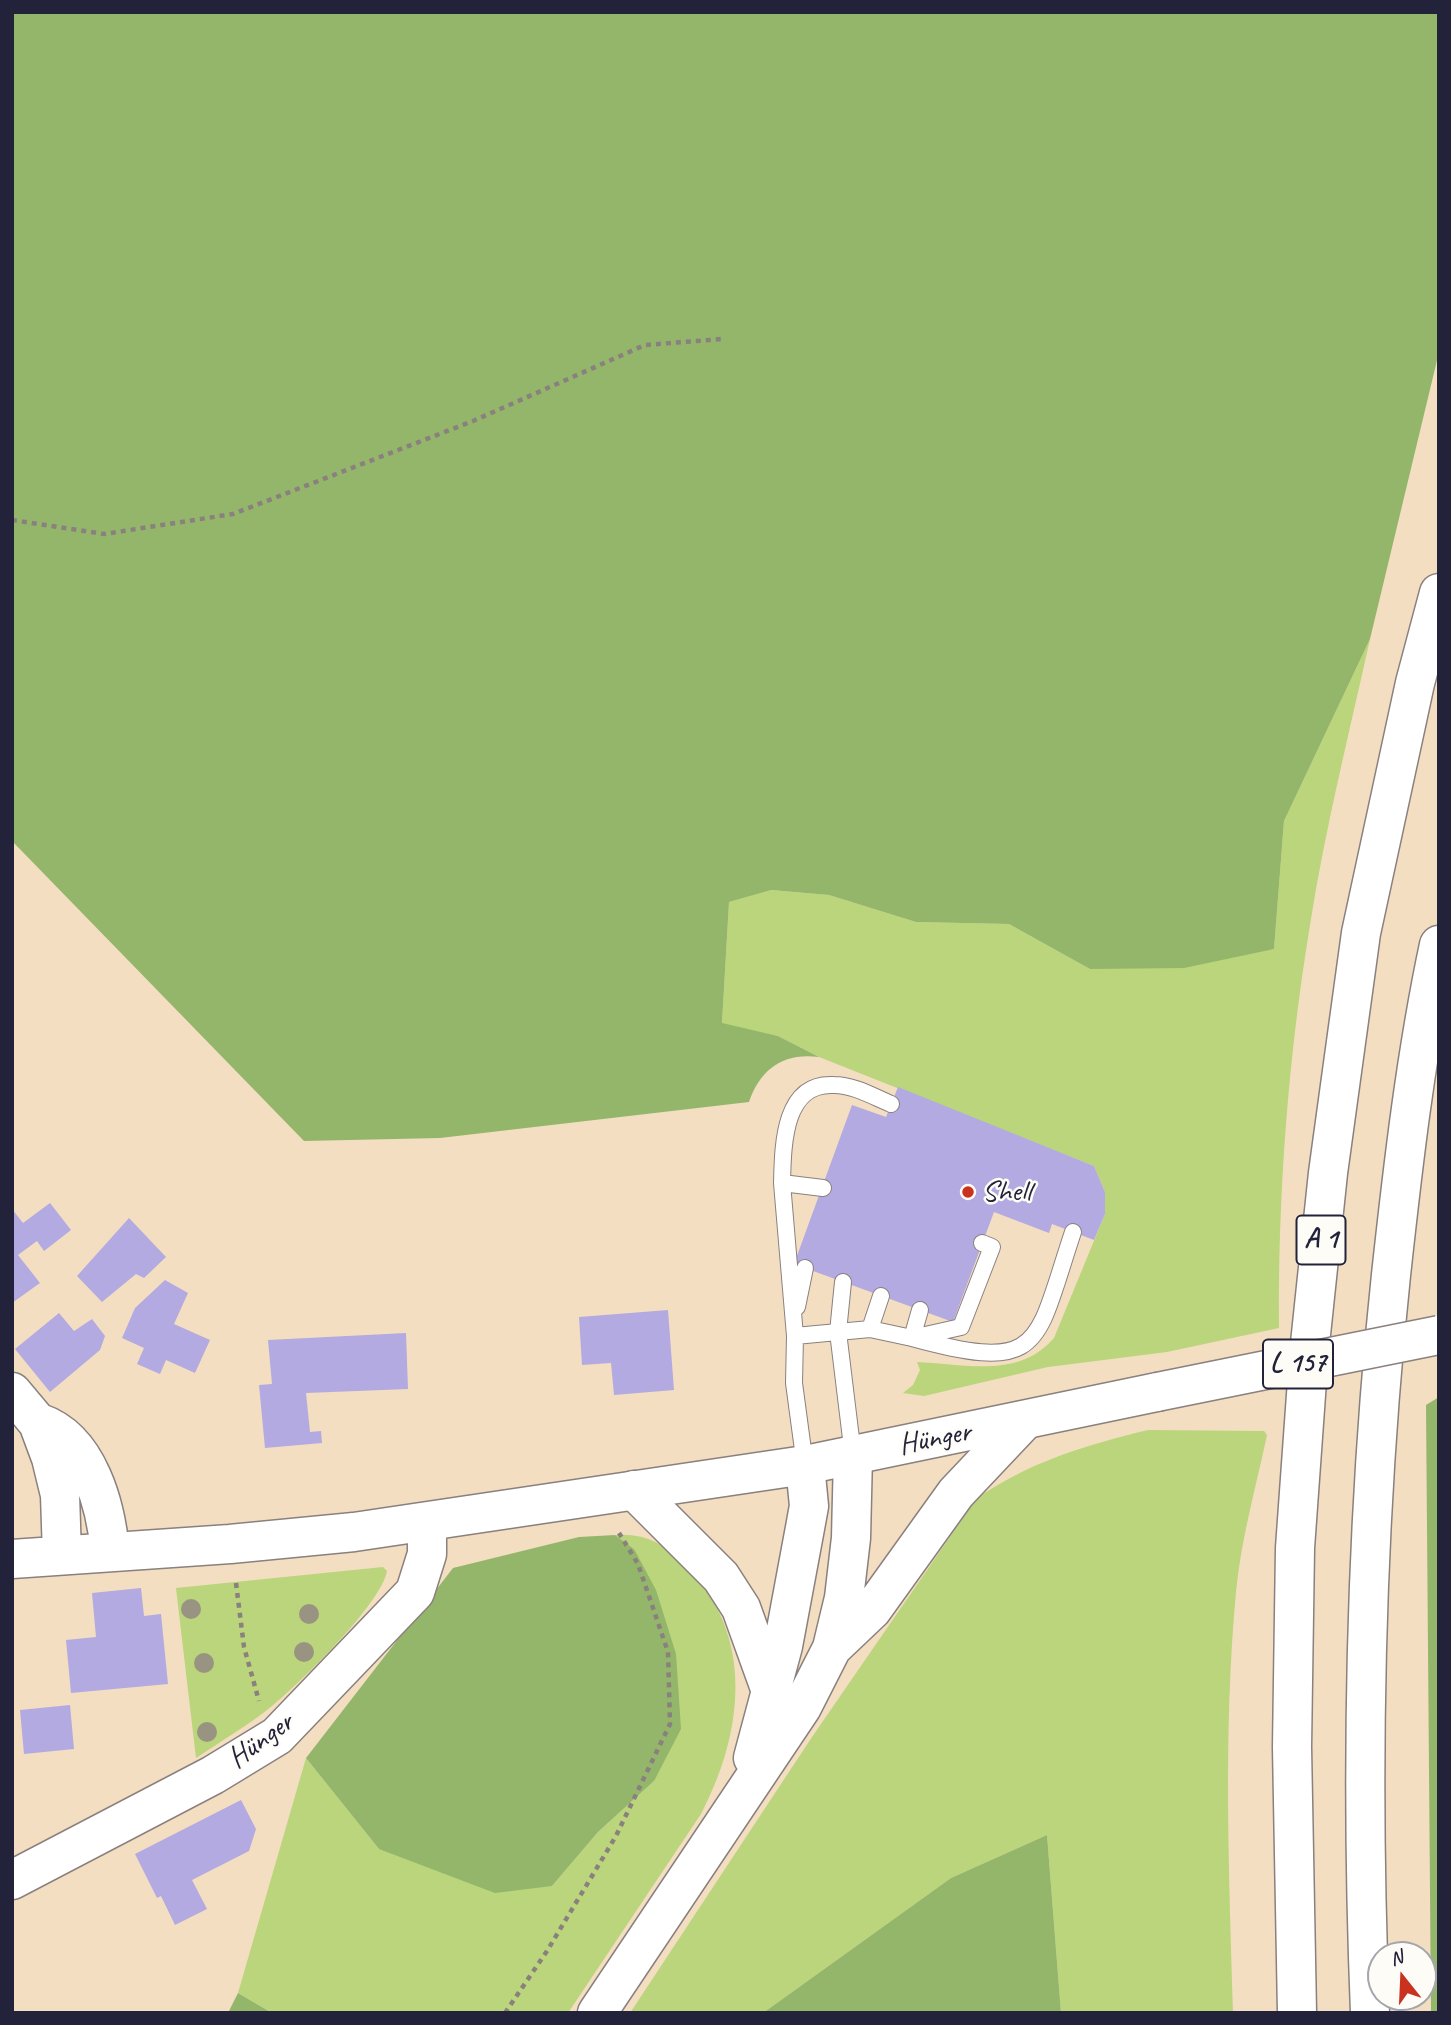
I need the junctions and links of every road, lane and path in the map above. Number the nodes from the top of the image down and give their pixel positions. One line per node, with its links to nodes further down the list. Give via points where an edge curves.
1 (722, 339): 2 (path, via 645,345 474,421 233,514 104,534)
2 (12, 520)
3 (1439, 593): 38 (main road, A 1, via 1361,933 1309,1353 1294,1574)
4 (1439, 944): 39 (main road, via 1395,1235 1368,1542 1364,1768)
5 (891, 1104): 6 (lane, via 835,1085 808,1090 787,1123)
6 (782, 1183): 7 (lane); 15 (lane)
7 (822, 1188)
8 (1073, 1232): 18 (lane, via 1040,1330 1027,1345 994,1354 965,1352)
9 (982, 1243): 18 (lane, via 992,1247 961,1327)
10 (805, 1268): 15 (lane)
11 (843, 1282): 16 (lane)
12 (881, 1296): 14 (lane)
13 (920, 1310): 18 (lane)
14 (870, 1329): 16 (lane); 18 (lane)
15 (794, 1331): 16 (lane); 23 (lane, via 794,1383)
16 (838, 1332): 22 (lane)
17 (1439, 1335): 20 (main road, Hünger / L 157, bridge)
18 (912, 1338)
19 (12, 1392): 21 (main road)
20 (1025, 1420): 22 (main road, Hünger / L 157); 31 (main road, via 956,1493 872,1610)
21 (38, 1423): 27 (main road, via 59,1430 76,1450 107,1516); 28 (main road, via 60,1495)
22 (853, 1455): 23 (main road, Hünger / L 157); 31 (main road, via 851,1538)
23 (805, 1465): 24 (main road, Hünger / L 157); 32 (main road, via 806,1528)
24 (634, 1490): 25 (main road, Hünger / L 157); 32 (main road, via 721,1577 741,1608)
25 (596, 1495): 26 (main road, Hünger / L 157); 36 (path, via 638,1564 668,1652 670,1724 616,1836)
26 (427, 1522): 27 (main road, Hünger / L 157); 35 (main road, Hünger, via 427,1554 415,1592 277,1736 191,1787)
27 (110, 1552): 28 (main road, Hünger / L 157)
28 (62, 1555): 29 (main road, Hünger / L 157)
29 (12, 1559)
30 (234, 1573): 33 (path, via 244,1647)
31 (832, 1648): 34 (main road, via 802,1707)
32 (772, 1694): 34 (main road)
33 (261, 1705)
34 (730, 1815): 37 (main road)
35 (12, 1880)
36 (505, 2013)
37 (597, 2013)
38 (1297, 2013)
39 (1370, 2013)

